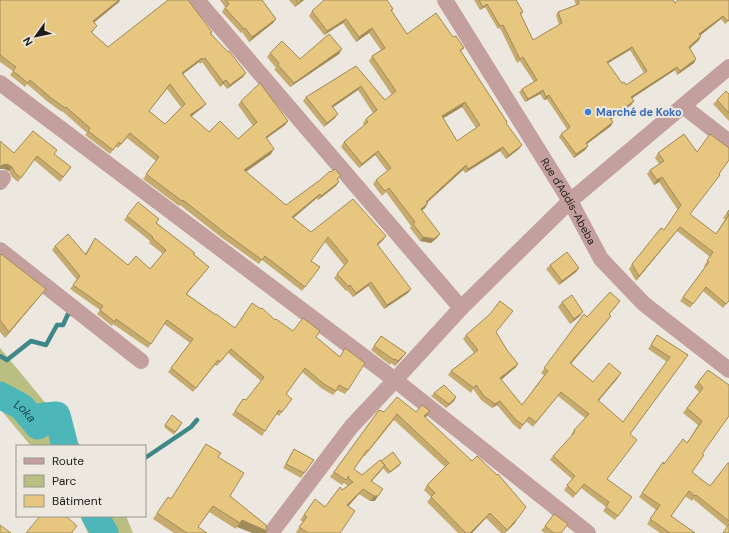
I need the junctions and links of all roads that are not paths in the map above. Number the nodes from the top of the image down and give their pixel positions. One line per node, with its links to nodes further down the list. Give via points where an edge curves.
1 (196, 0): 9 (street)
2 (445, 0): 7 (street, Rue d'Addis-Abeba)
3 (729, 67): 5 (street)
4 (0, 83): 12 (street)
5 (683, 106): 6 (street); 7 (street)
6 (729, 142)
7 (570, 201): 9 (street); 11 (street, Rue d'Addis-Abeba, via 601,259 644,304)
8 (0, 250): 10 (street)
9 (461, 308): 12 (street)
10 (141, 361)
11 (729, 370)
12 (395, 380): 13 (street, via 351,427); 14 (street)
13 (271, 533)
14 (588, 533)

